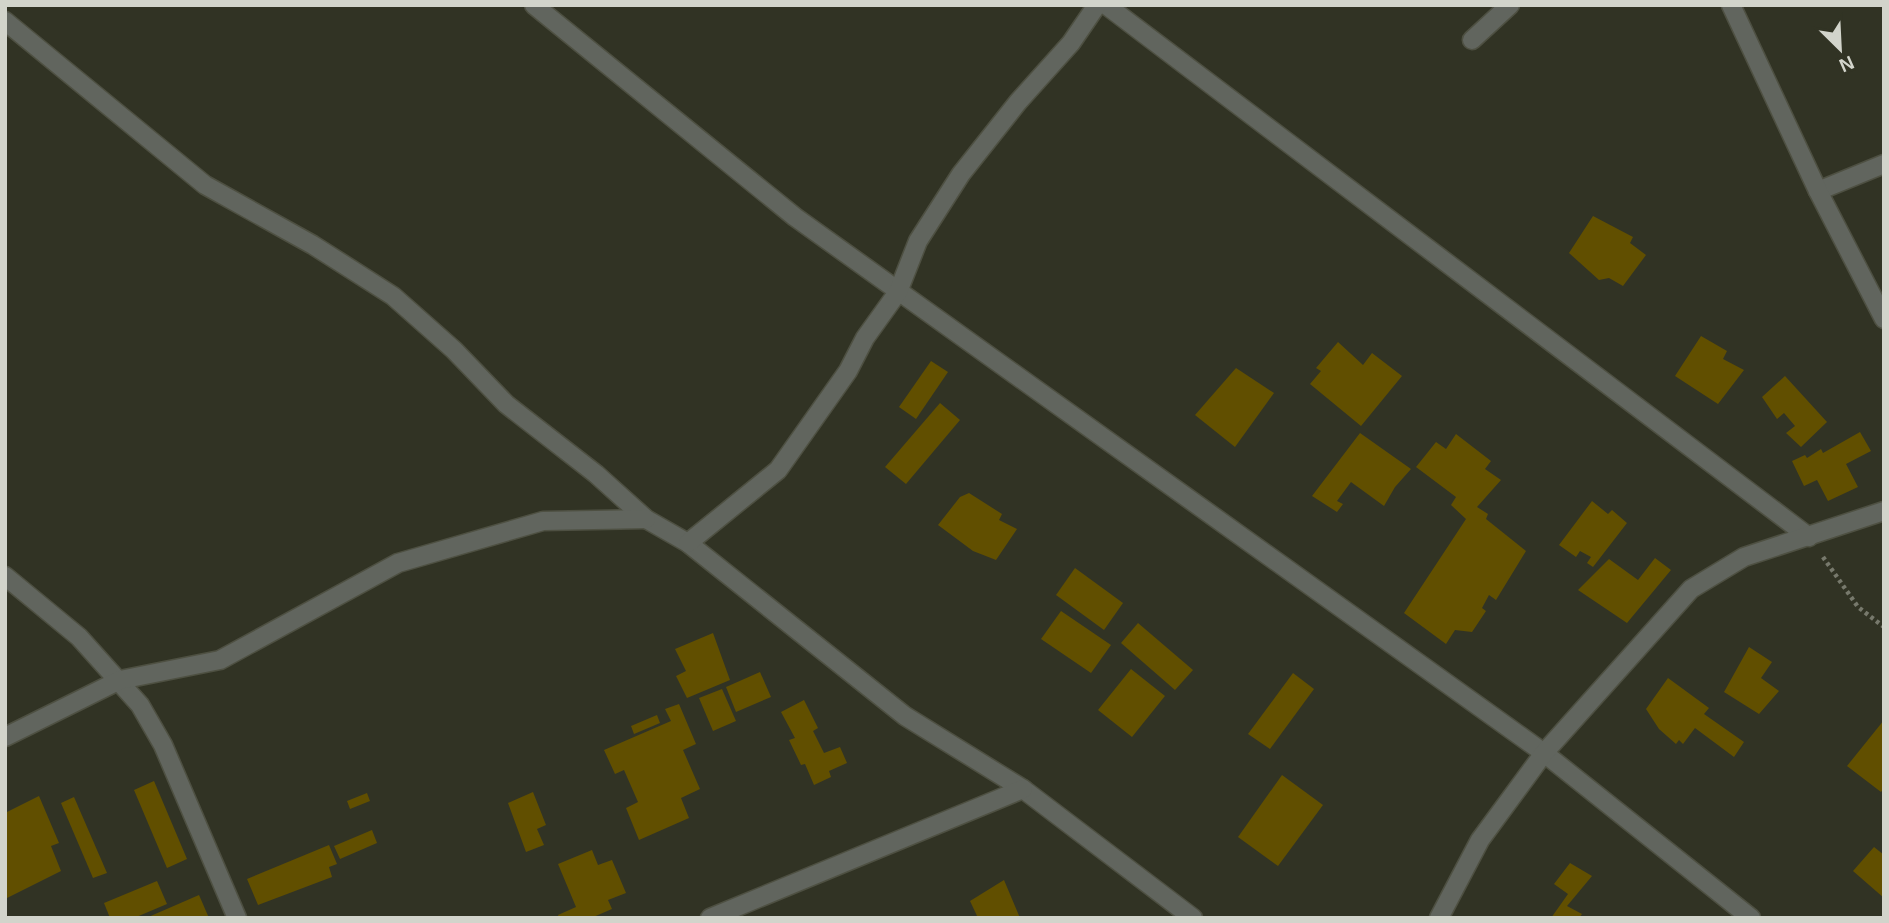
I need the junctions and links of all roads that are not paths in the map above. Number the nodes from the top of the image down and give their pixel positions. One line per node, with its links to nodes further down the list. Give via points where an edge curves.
1 (534, 5): 10 (street, via 795,217)
2 (1097, 5): 10 (street, via 1071,43 961,174 918,241)
3 (1106, 5): 14 (street)
4 (1510, 5): 7 (street)
5 (1731, 5): 9 (street)
6 (5, 21): 13 (street, via 205,185 393,296 506,404 597,474)
7 (1472, 40)
8 (1884, 164): 9 (street)
9 (1818, 191): 11 (street)
10 (898, 292): 15 (street, via 779,470); 19 (street)
11 (1884, 319)
12 (1884, 511): 14 (street)
13 (646, 519): 15 (street); 17 (street, via 543,521 398,563 220,660)
14 (1809, 537): 19 (street, via 1744,557 1691,589)
15 (688, 543): 20 (street, via 905,716)
16 (5, 576): 17 (street, via 79,637)
17 (120, 680): 18 (street); 21 (street, via 163,745)
18 (5, 737)
19 (1545, 753): 24 (street, via 1480,840); 25 (street)
20 (1023, 789): 22 (street); 23 (street)
21 (237, 918)
22 (710, 918)
23 (1193, 918)
24 (1439, 918)
25 (1751, 918)

